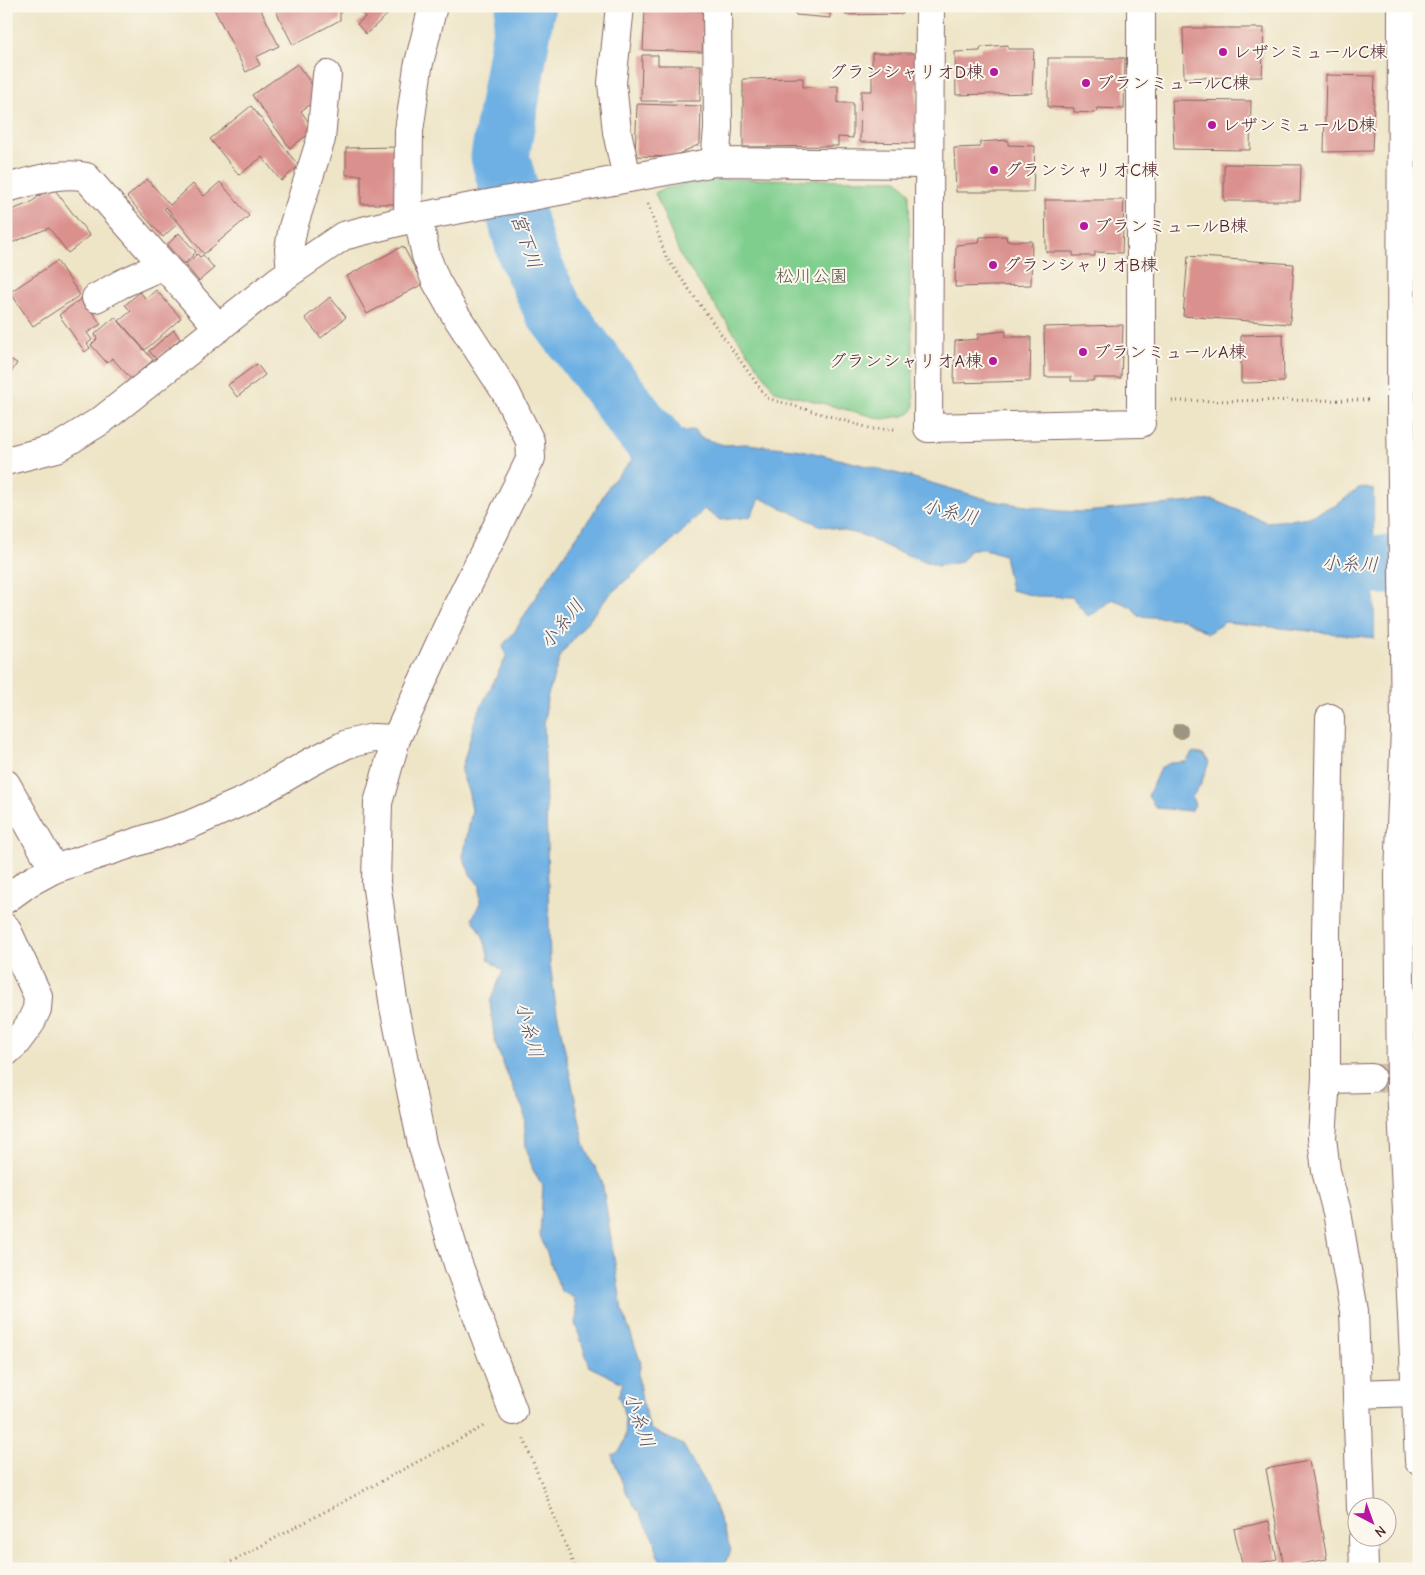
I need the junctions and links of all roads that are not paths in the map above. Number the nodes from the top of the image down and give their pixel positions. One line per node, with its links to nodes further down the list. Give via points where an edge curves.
1 (433, 6): 12 (main road, via 418,67 409,130)
2 (620, 6): 10 (main road, via 612,83 617,132)
3 (718, 6): 8 (main road)
4 (930, 6): 9 (main road)
5 (1141, 6): 9 (main road, via 1141,423 928,428)
6 (1402, 6): 27 (main road, via 1390,405 1405,729 1399,875 1401,1087)
7 (327, 74): 14 (main road, via 321,139 292,227 289,249)
8 (715, 162): 9 (main road); 10 (main road)
9 (929, 164)
10 (633, 177): 12 (main road)
11 (6, 188): 13 (main road, via 63,174 86,177)
12 (423, 217): 14 (main road, via 343,236); 19 (main road, via 426,256 436,281 505,391 530,441 531,458)
13 (164, 265): 15 (main road); 16 (main road)
14 (291, 272): 16 (main road)
15 (96, 298)
16 (219, 328): 17 (main road, via 102,420 57,448)
17 (9, 457)
18 (1330, 718): 25 (main road)
19 (396, 739): 21 (main road, via 373,738 347,744 248,799 189,825); 29 (main road, via 378,803 376,882 394,1007 422,1144 458,1264)
20 (6, 784): 21 (main road)
21 (54, 869): 22 (main road)
22 (6, 899)
23 (6, 928): 24 (main road, via 38,996 37,1009 30,1024)
24 (6, 1052)
25 (1326, 1078): 26 (main road); 28 (main road, via 1322,1138 1354,1311)
26 (1371, 1078)
27 (1415, 1392): 28 (main road); 30 (main road)
28 (1357, 1394): 31 (main road)
29 (513, 1411)
30 (1419, 1460)
31 (1362, 1498)
32 (1363, 1548): 33 (main road)
33 (1364, 1569)

